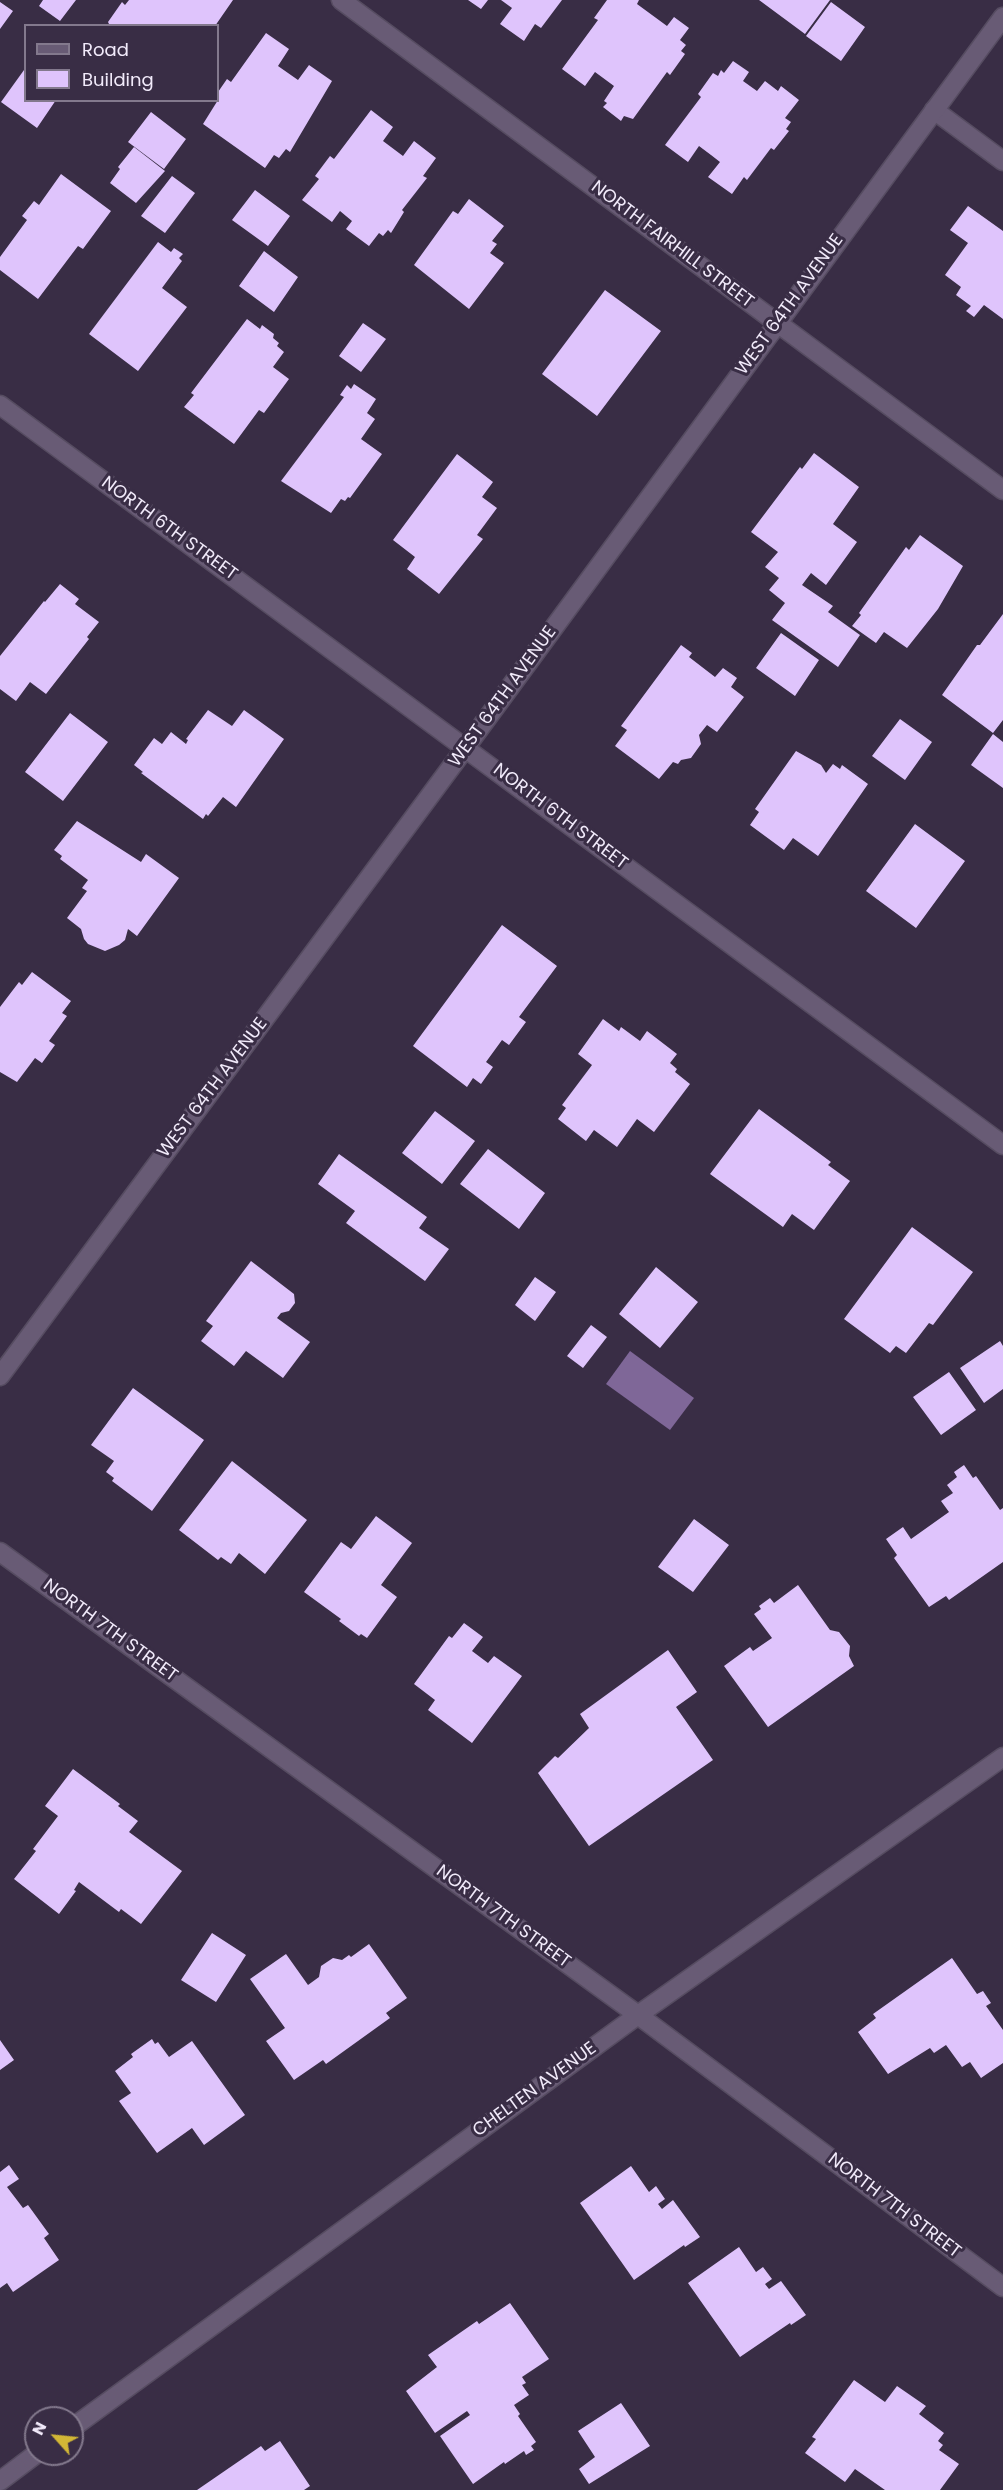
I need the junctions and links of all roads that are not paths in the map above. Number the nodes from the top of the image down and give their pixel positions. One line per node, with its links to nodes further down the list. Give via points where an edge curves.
1 (341, 0): 5 (street, NORTH FAIRHILL STREET)
2 (1003, 17): 3 (street, WEST 64TH AVENUE)
3 (934, 110): 4 (street); 5 (street, WEST 64TH AVENUE)
4 (1003, 161)
5 (777, 322): 7 (street, NORTH FAIRHILL STREET); 8 (street, WEST 64TH AVENUE)
6 (0, 405): 8 (street, NORTH 6TH STREET)
7 (1003, 490)
8 (466, 747): 9 (street, NORTH 6TH STREET); 10 (street, WEST 64TH AVENUE)
9 (1003, 1145)
10 (0, 1376)
11 (0, 1552): 13 (street, NORTH 7TH STREET)
12 (1003, 1757): 13 (street, CHELTEN AVENUE)
13 (638, 2015): 14 (street, NORTH 7TH STREET); 15 (street, CHELTEN AVENUE)
14 (1003, 2287)
15 (84, 2419)
16 (24, 2463): 17 (street)
17 (0, 2481)

